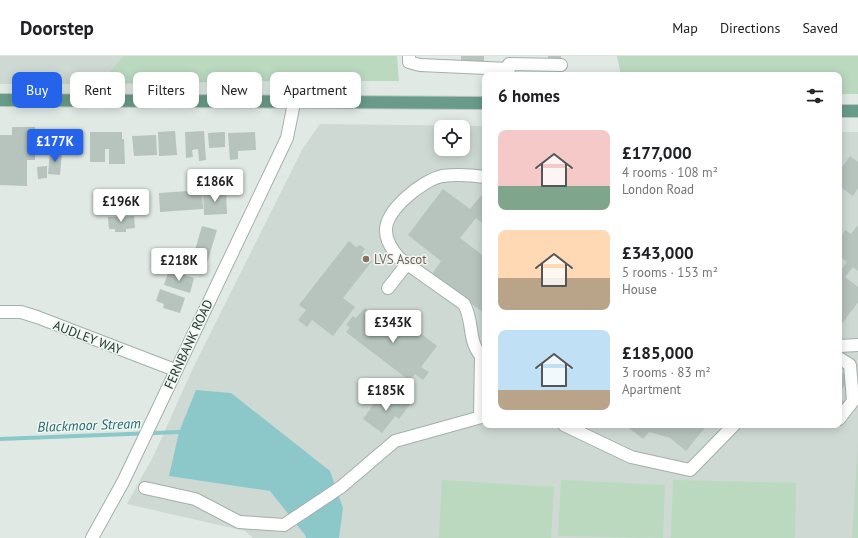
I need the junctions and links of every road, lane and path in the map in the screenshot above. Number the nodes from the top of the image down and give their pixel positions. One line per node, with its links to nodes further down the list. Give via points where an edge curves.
1 (409, 56): 3 (street, via 409,62 420,65)
2 (561, 65): 3 (street)
3 (509, 66)
4 (0, 100): 5 (main road)
5 (270, 103)
6 (361, 103): 7 (main road)
7 (482, 103)
8 (293, 108): 19 (street, FERNBANK ROAD, via 287,138)
9 (842, 111): 10 (main road)
10 (858, 111)
11 (482, 177): 12 (street, via 441,176 421,186 401,201 392,214 386,231 391,248)
12 (407, 264): 13 (street); 17 (street, via 464,304 469,312 473,345)
13 (388, 288)
14 (0, 312): 19 (street, AUDLEY WAY, via 20,312 37,317)
15 (858, 345): 16 (street)
16 (842, 346)
17 (482, 357)
18 (842, 360): 20 (street, via 850,365 853,402)
19 (175, 370): 25 (street, FERNBANK ROAD, via 122,482)
20 (842, 415)
21 (482, 416): 24 (street, via 395,441 341,488 284,525 239,522 195,499)
22 (570, 428): 23 (street, via 631,457 690,470)
23 (731, 428)
24 (145, 488)
25 (92, 538)

